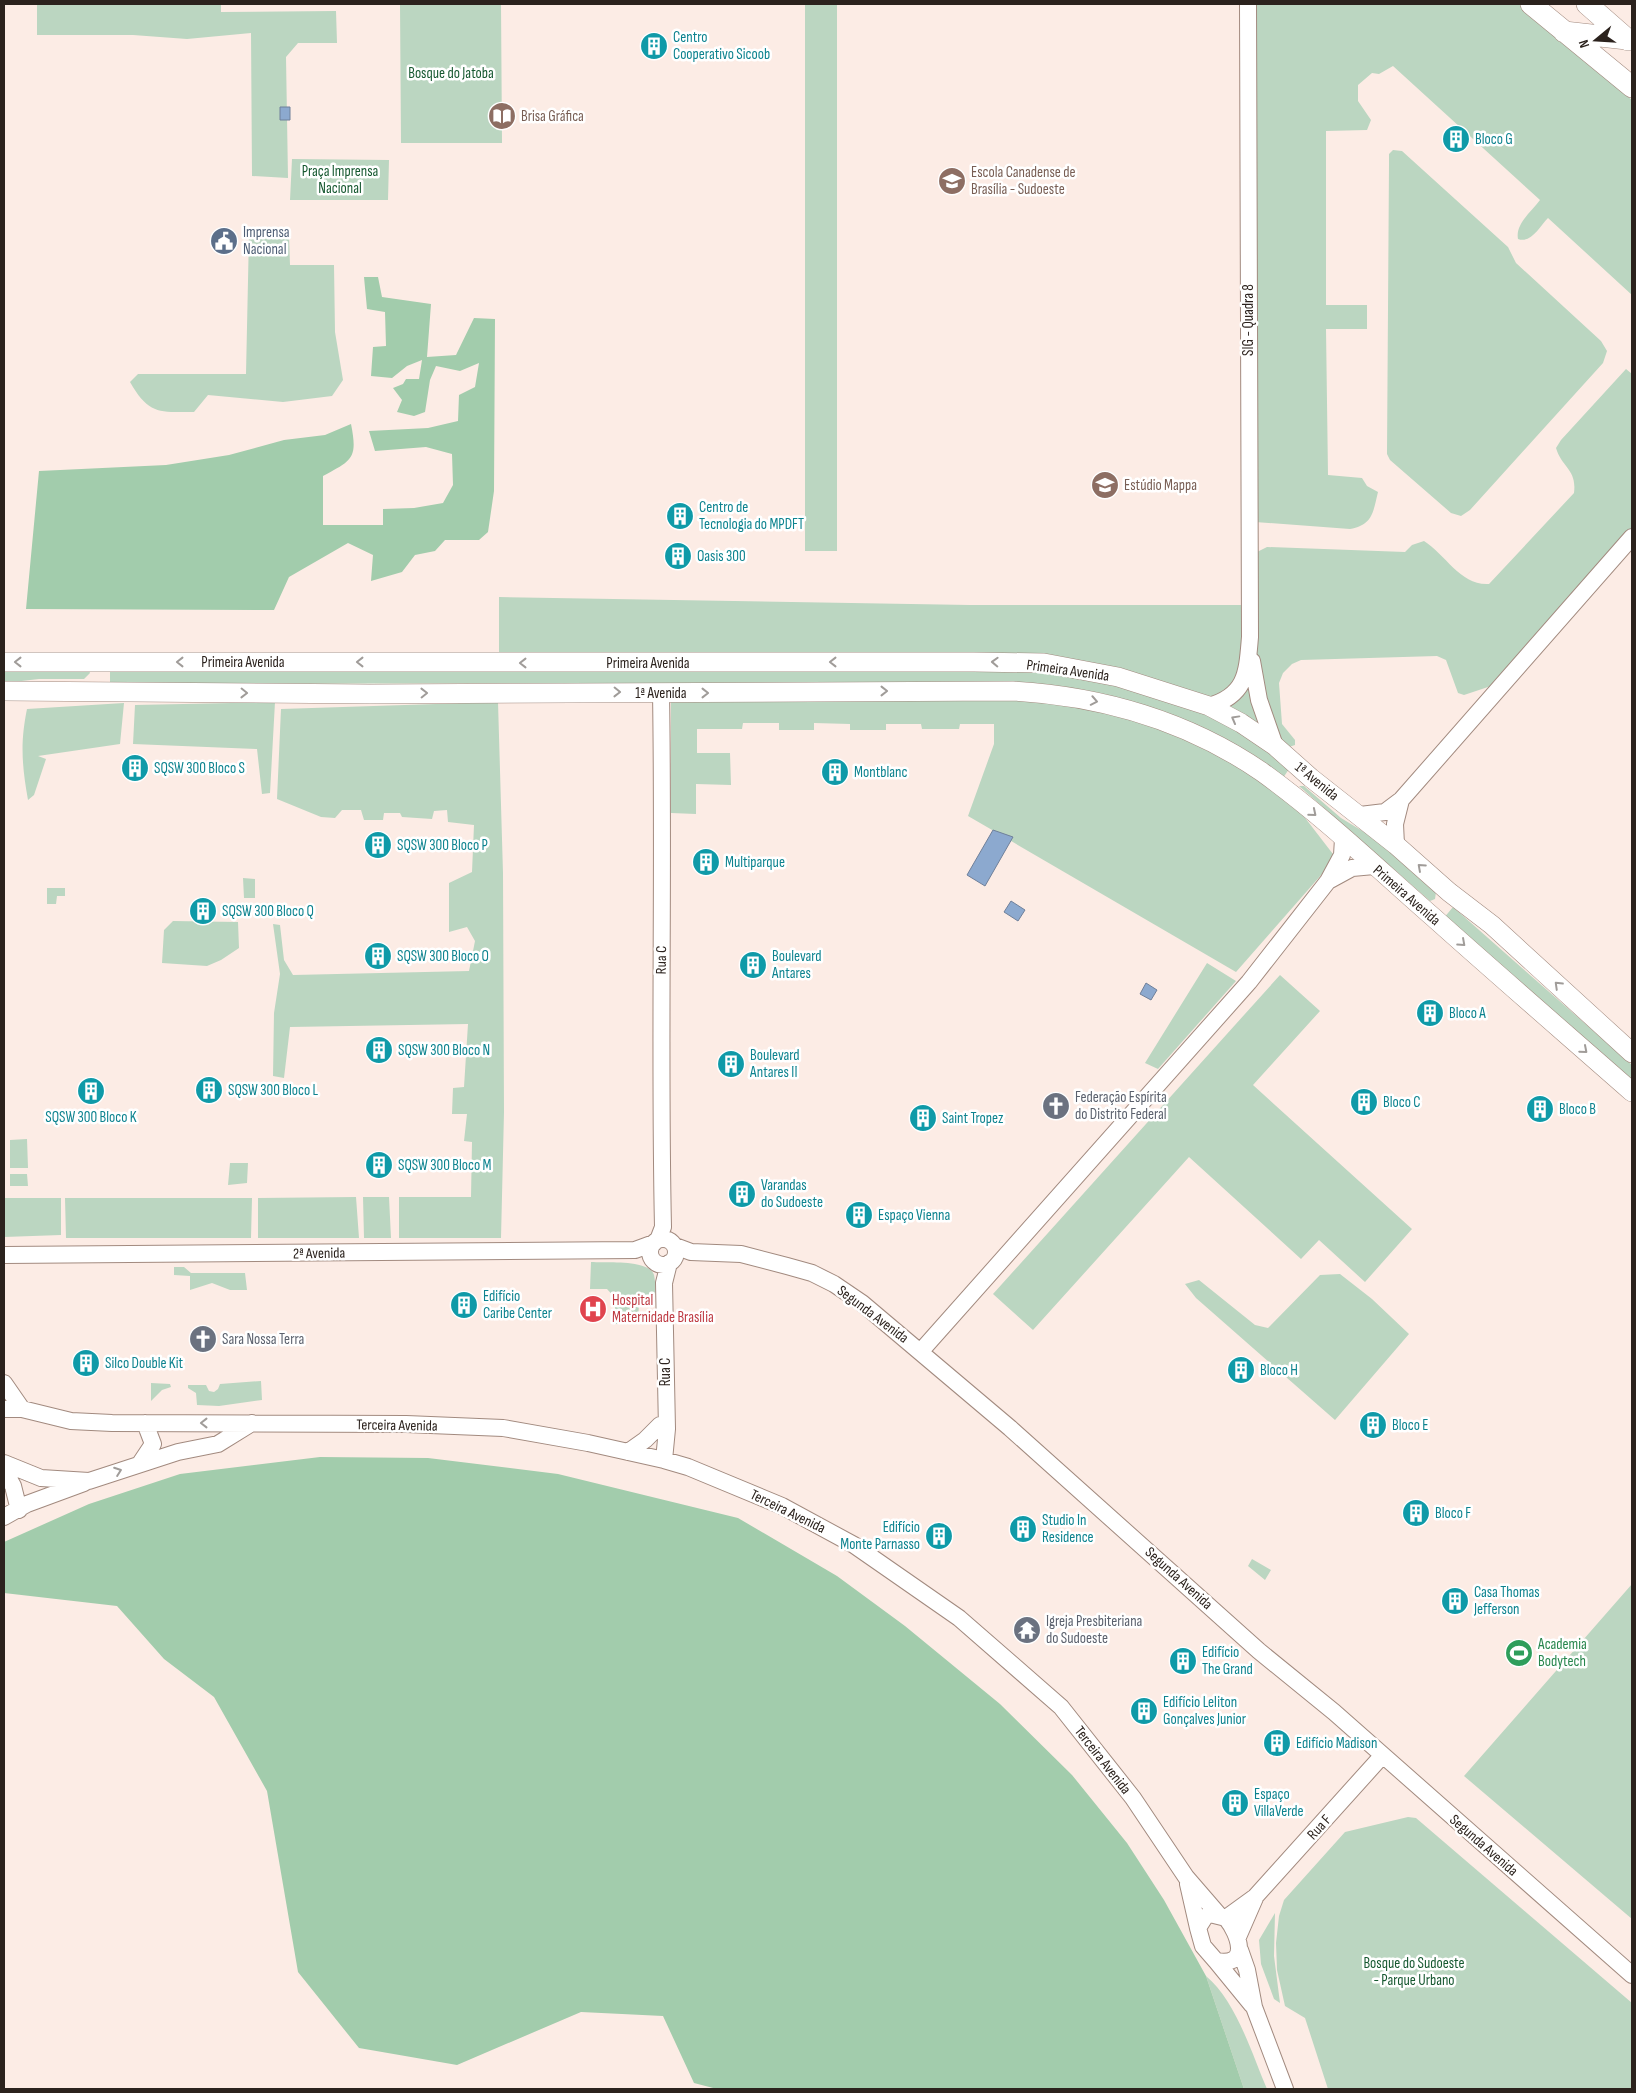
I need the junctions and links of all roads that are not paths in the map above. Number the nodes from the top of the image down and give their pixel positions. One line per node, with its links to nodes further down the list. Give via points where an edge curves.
1 (1248, 4): 8 (street, SIG - Quadra 8)
2 (1531, 4): 4 (main road)
3 (1587, 4): 5 (main road)
4 (1564, 32): 5 (main road); 6 (main road)
5 (1630, 41)
6 (1632, 88)
7 (1632, 537): 22 (street)
8 (1250, 637): 18 (street, SIG - Quadra 8, via 1248,663 1239,688 1233,696); 19 (street, SIG - Quadra 8, via 1254,680)
9 (89, 661): 10 (main road, Primeira Avenida, one-way to 10); 12 (main road, Primeira Avenida, one-way to 9); 13 (main road, via 98,669 99,675)
10 (4, 662)
11 (750, 662): 12 (main road, Primeira Avenida); 17 (main road, via 760,674 757,685); 18 (main road, Primeira Avenida, one-way to 11, via 1118,677 1044,664)
12 (572, 663): 15 (main road, via 564,676)
13 (90, 690): 14 (main road, Primeira Avenida); 15 (main road, Primeira Avenida, one-way to 15, via 370,694)
14 (4, 691)
15 (573, 692): 16 (main road, 1ª Avenida, one-way to 16)
16 (661, 693): 17 (main road, 1ª Avenida, one-way to 17); 32 (street, Rua C)
17 (748, 693): 21 (main road, Primeira Avenida, one-way to 21, via 1012,691 1076,698 1159,720 1204,739 1261,772)
18 (1209, 706): 19 (main road, Primeira Avenida, one-way to 18)
19 (1275, 746): 20 (main road, 1ª Avenida)
20 (1311, 778): 21 (main road, via 1297,782); 23 (main road, 1ª Avenida)
21 (1293, 796): 24 (main road, Primeira Avenida, one-way to 24)
22 (1401, 800): 23 (street, via 1385,812); 25 (street, via 1395,824)
23 (1360, 815): 25 (main road, Primeira Avenida)
24 (1343, 838): 26 (main road, Primeira Avenida); 27 (street, via 1342,855)
25 (1396, 845): 28 (main road, Primeira Avenida, one-way to 25)
26 (1374, 866): 27 (street, via 1352,868); 29 (main road, Primeira Avenida)
27 (1328, 881): 34 (street, via 1249,982)
28 (1449, 892): 29 (main road, via 1440,907); 30 (main road, Primeira Avenida, one-way to 28, via 1492,925)
29 (1426, 911): 31 (main road, Primeira Avenida, one-way to 31)
30 (1632, 1053)
31 (1632, 1092)
32 (663, 1249): 33 (street, 2ª Avenida); 34 (street, Segunda Avenida, via 742,1254 812,1273 862,1303); 40 (street, Rua C)
33 (4, 1255)
34 (921, 1351): 51 (street, Segunda Avenida)
35 (4, 1383): 36 (street)
36 (22, 1409): 37 (street, Terceira Avenida); 38 (street, Terceira Avenida, via 71,1421)
37 (4, 1410)
38 (145, 1423): 39 (street, Terceira Avenida, one-way to 38); 43 (street, via 153,1444)
39 (253, 1423): 41 (street, Terceira Avenida, via 503,1428); 43 (street, via 218,1444)
40 (664, 1427): 41 (street); 42 (street, Rua C); 45 (street)
41 (628, 1452): 42 (street, Terceira Avenida)
42 (659, 1459): 45 (street, Terceira Avenida)
43 (141, 1462): 48 (street, one-way to 43)
44 (4, 1463): 47 (street)
45 (688, 1467): 52 (street, Terceira Avenida, via 782,1506 854,1545 959,1618 1061,1707 1133,1798)
46 (4, 1470): 49 (street)
47 (41, 1478): 48 (street); 49 (street)
48 (89, 1481): 49 (street)
49 (23, 1507): 50 (street)
50 (4, 1517)
51 (1382, 1756): 53 (street, Rua F); 58 (street, Segunda Avenida)
52 (1186, 1877): 54 (street, Terceira Avenida); 55 (street, Terceira Avenida)
53 (1255, 1897): 54 (street, Rua F); 56 (street, Rua F)
54 (1222, 1916): 55 (street, via 1210,1914 1204,1917); 56 (street)
55 (1198, 1928): 57 (street, via 1203,1946)
56 (1239, 1943): 57 (street, via 1237,1956); 59 (street)
57 (1216, 1961): 59 (street)
58 (1632, 1975)
59 (1254, 2007): 60 (street)
60 (1285, 2089)

